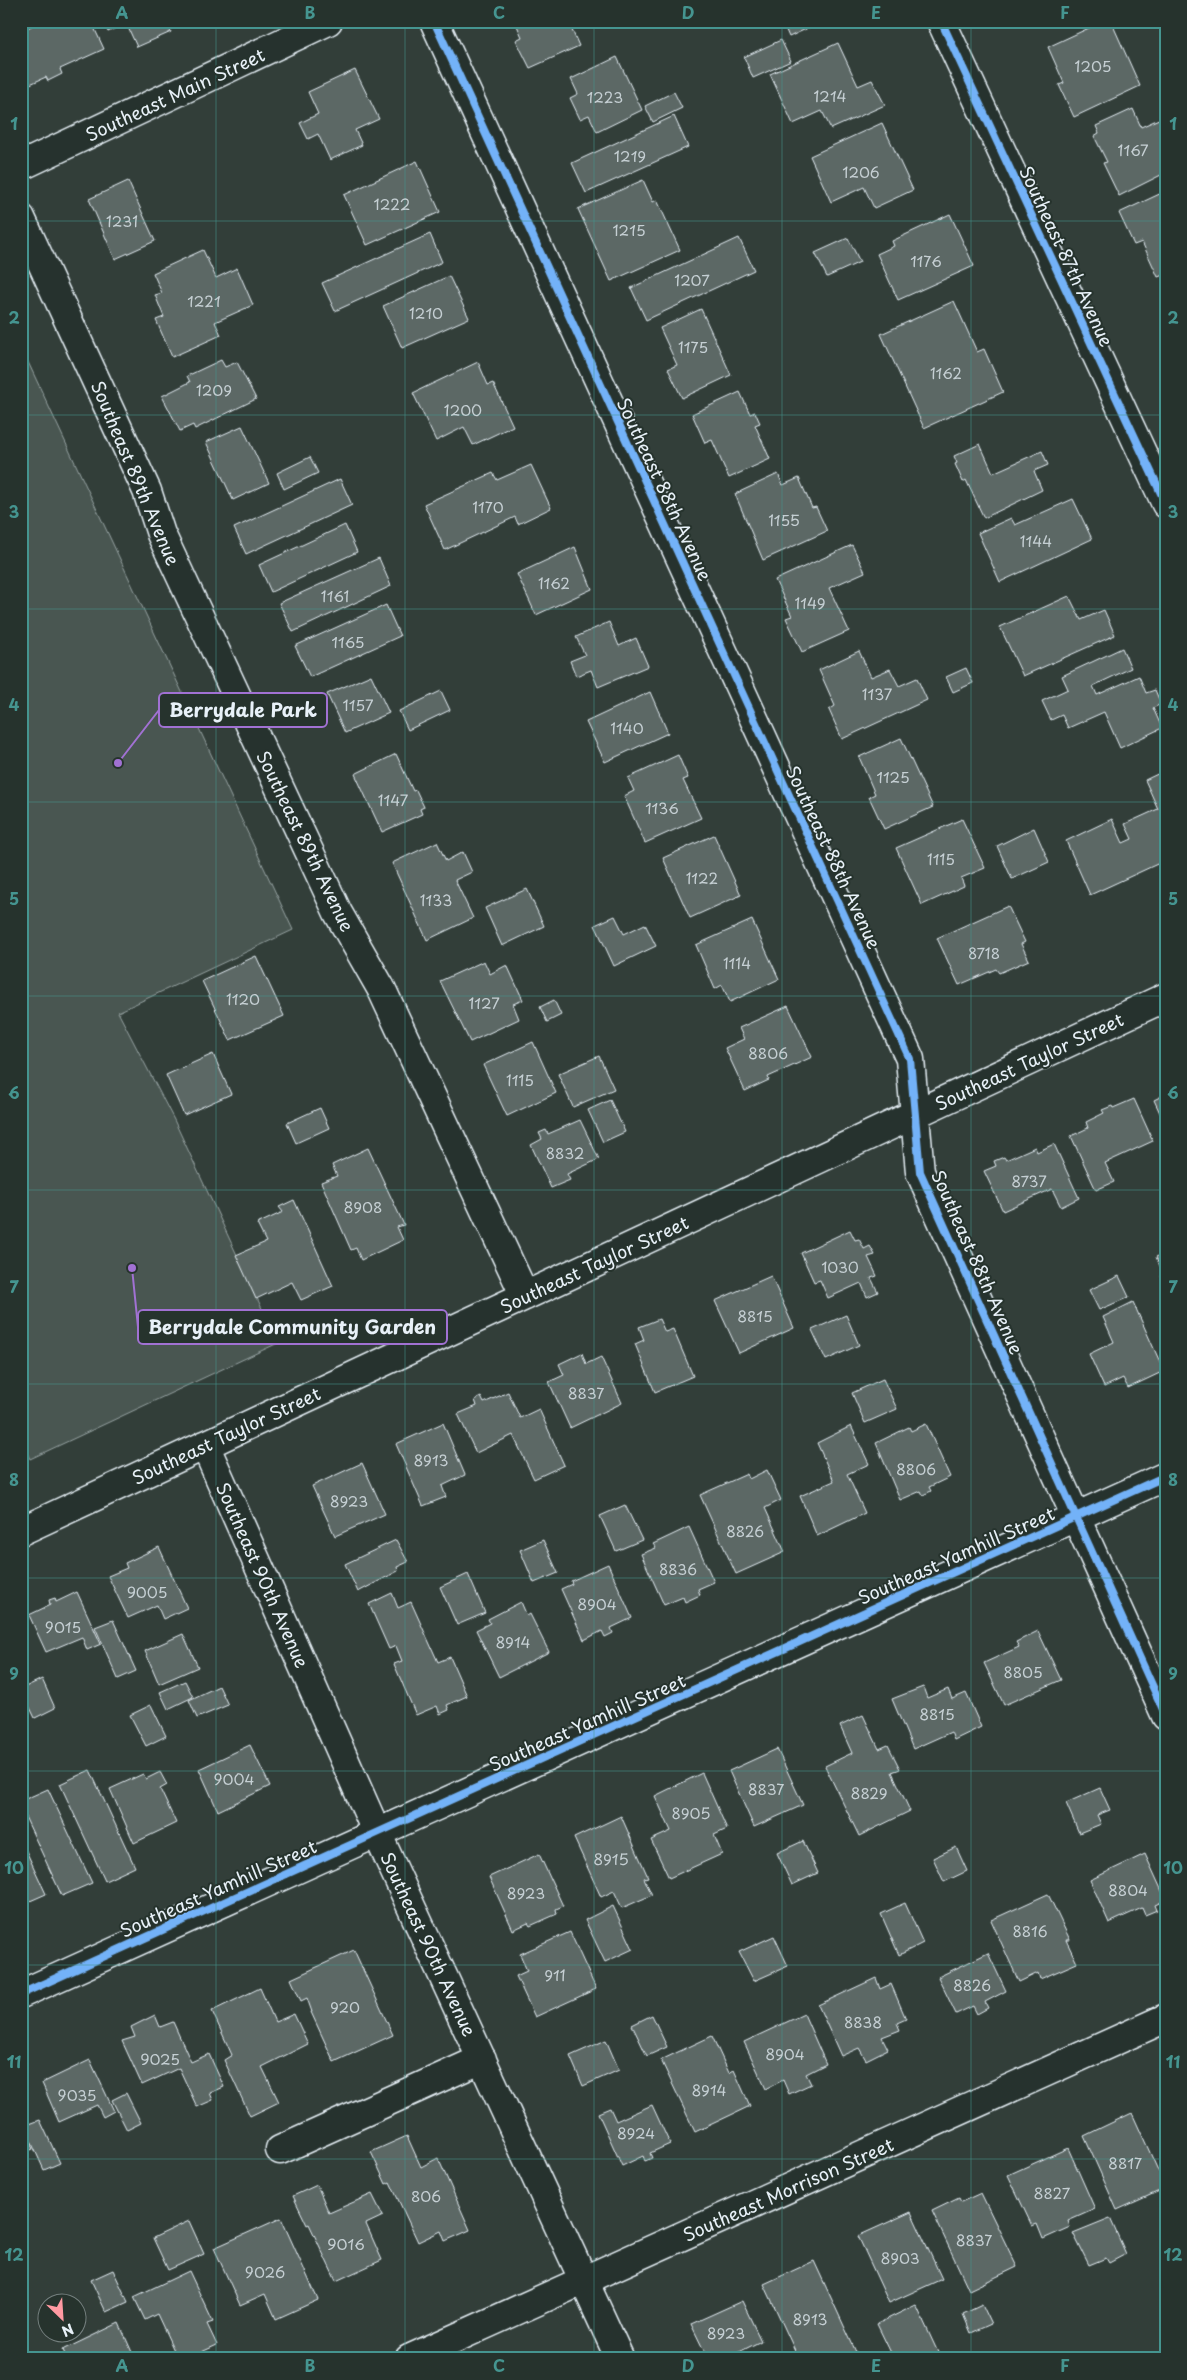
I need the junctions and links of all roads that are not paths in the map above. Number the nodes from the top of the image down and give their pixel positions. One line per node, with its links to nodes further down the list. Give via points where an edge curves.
1 (328, 21): 4 (street, Southeast Main Street)
2 (434, 21): 8 (street, Southeast 88th Avenue, via 910,1059)
3 (941, 21): 6 (street, Southeast 87th Avenue)
4 (21, 166)
5 (21, 218): 9 (street, Southeast 89th Avenue, via 147,492 161,534 338,913 382,990)
6 (1166, 504)
7 (1166, 997): 8 (street, Southeast Taylor Street)
8 (915, 1114): 9 (street, Southeast Taylor Street); 12 (street, Southeast 88th Avenue, via 920,1172)
9 (525, 1296): 10 (street, Southeast Taylor Street)
10 (205, 1445): 13 (street, Southeast Taylor Street); 15 (street, Southeast 90th Avenue)
11 (1166, 1476): 12 (street, Southeast Yamhill Street)
12 (1077, 1517): 14 (street, Southeast 88th Avenue); 15 (street, Southeast Yamhill Street)
13 (21, 1531)
14 (1166, 1716)
15 (377, 1833): 16 (street, Southeast Yamhill Street); 18 (street, Southeast 90th Avenue)
16 (21, 1994)
17 (1166, 2018): 20 (street, Southeast Morrison Street)
18 (482, 2059): 19 (street); 20 (street, Southeast 90th Avenue)
19 (280, 2150)
20 (585, 2280): 21 (street, Southeast Morrison Street); 22 (street, Southeast 90th Avenue)
21 (409, 2359)
22 (620, 2359)

